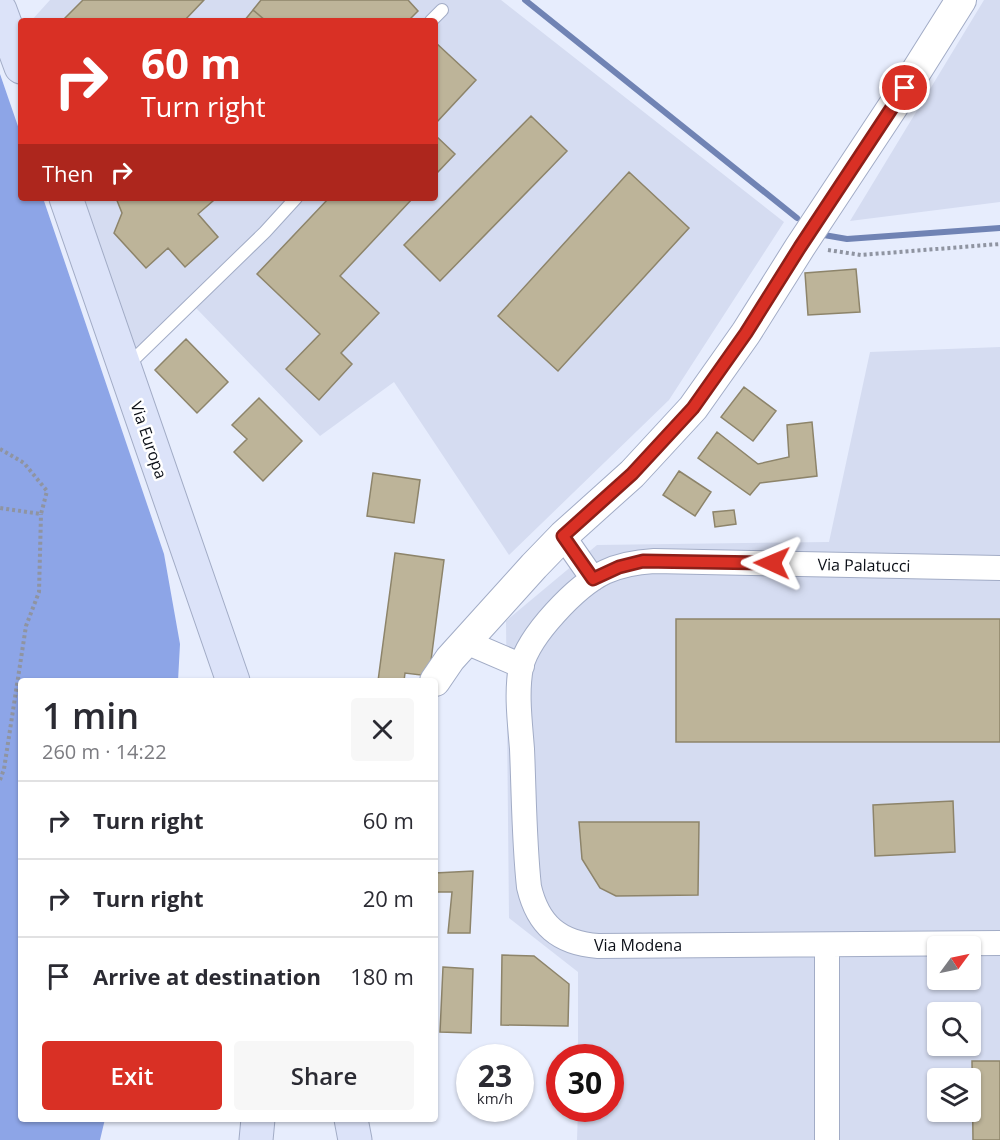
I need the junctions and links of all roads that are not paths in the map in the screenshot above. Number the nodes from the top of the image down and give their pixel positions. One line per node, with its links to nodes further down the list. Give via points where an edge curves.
1 (961, 0): 9 (street, via 746,333 693,408 648,458)
2 (442, 9): 4 (lane)
3 (0, 10): 5 (main road)
4 (434, 18)
5 (18, 59)
6 (67, 201): 8 (main road, Via Europa)
7 (293, 201): 8 (lane)
8 (124, 369): 14 (main road, Via Europa)
9 (563, 536): 11 (street); 12 (street)
10 (1000, 568): 11 (street, Via Palatucci, via 654,561 619,567)
11 (593, 579): 13 (street, Via Palatucci, via 542,630)
12 (466, 642): 13 (street); 15 (street)
13 (522, 666): 17 (street, Via Modena, via 520,707 529,887 536,910 551,930 574,942 598,946)
14 (232, 678)
15 (437, 678)
16 (1000, 943): 17 (street, Via Modena)
17 (827, 945): 22 (street)
18 (258, 1122): 20 (main road)
19 (352, 1122): 21 (main road)
20 (256, 1140)
21 (355, 1140)
22 (827, 1140)

